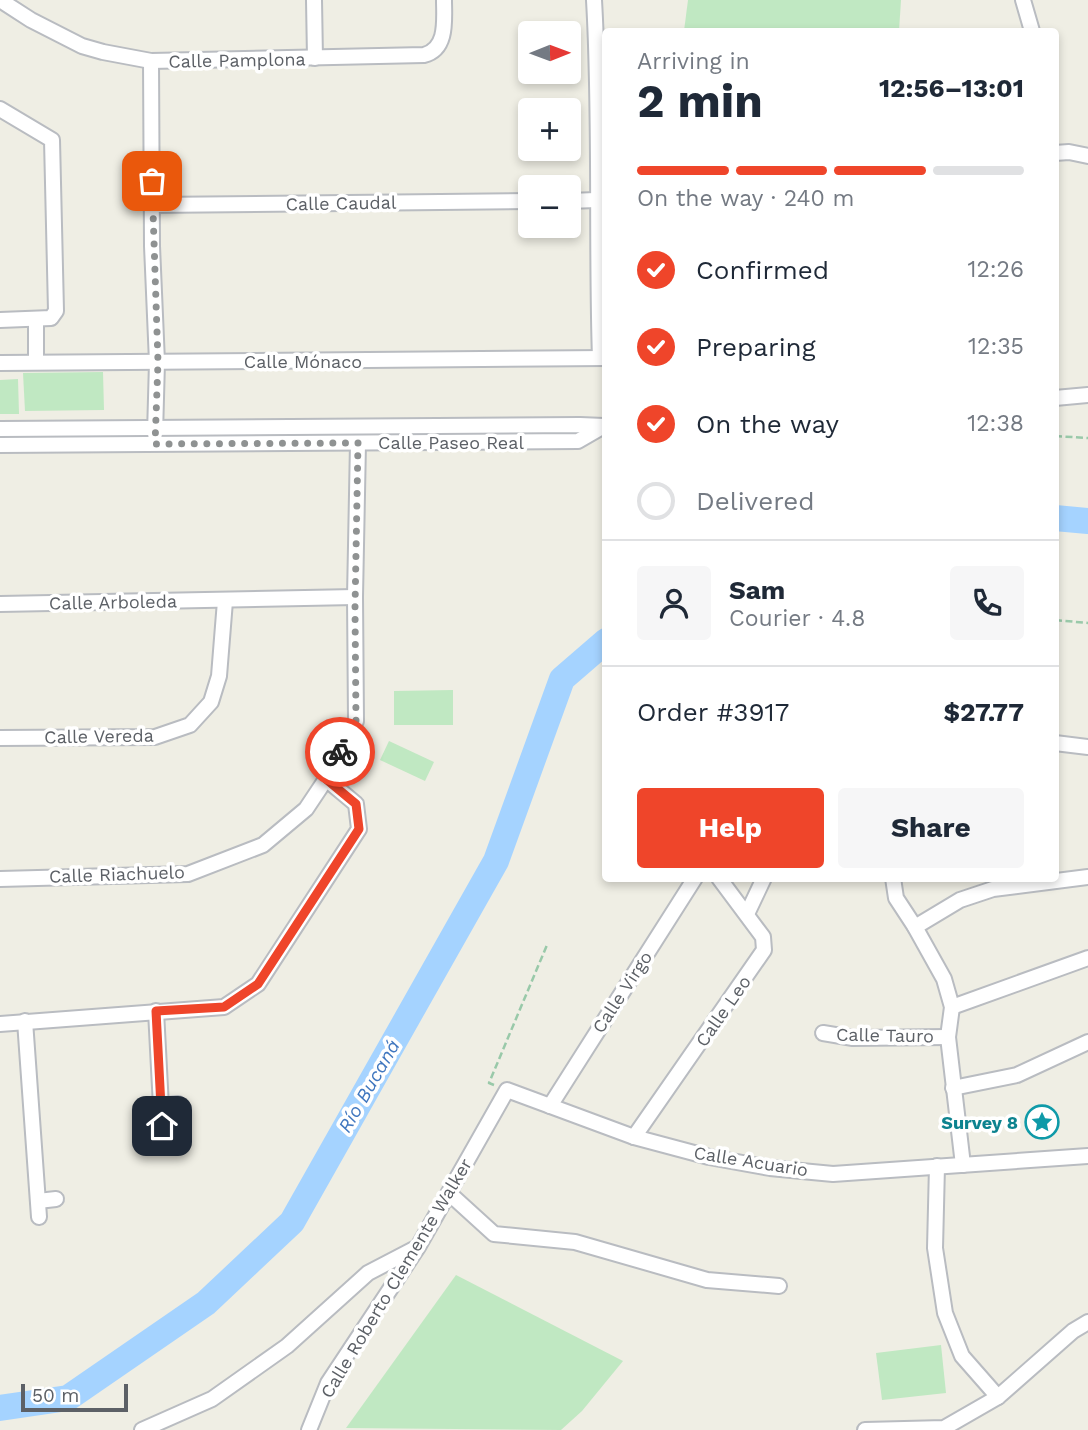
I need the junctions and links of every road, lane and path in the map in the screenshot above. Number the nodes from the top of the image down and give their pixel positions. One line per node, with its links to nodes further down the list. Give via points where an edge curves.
1 (0, 0): 8 (street, Calle Pamplona, via 82,46)
2 (314, 0): 7 (street)
3 (444, 0): 7 (street, Calle Pamplona, via 443,32 432,53)
4 (594, 0): 12 (street)
5 (1023, 0): 6 (street)
6 (1031, 28)
7 (315, 58): 8 (street, Calle Pamplona)
8 (152, 61): 15 (street)
9 (0, 109): 16 (street, via 52,140 56,311 51,318)
10 (1059, 153): 11 (street)
11 (1088, 156)
12 (596, 200): 14 (street); 18 (street)
13 (518, 201): 15 (street, Calle Caudal)
14 (581, 201)
15 (152, 205): 21 (street)
16 (36, 319): 17 (street); 20 (street)
17 (0, 320)
18 (602, 335)
19 (602, 358): 21 (street, Calle Mónaco)
20 (36, 362): 21 (street, Calle Mónaco); 22 (street, Calle Mónaco)
21 (158, 362): 26 (street)
22 (0, 363)
23 (1088, 395): 24 (street)
24 (1059, 398)
25 (602, 426): 26 (street, Calle Paseo Real)
26 (155, 427): 28 (street, Calle Paseo Real); 32 (street)
27 (602, 428): 31 (street, Calle Paseo Real, via 578,442)
28 (0, 429)
29 (1059, 436): 30 (path)
30 (1088, 438)
31 (358, 443): 32 (street, Calle Paseo Real); 34 (street, Calle Riachuelo)
32 (155, 444): 33 (street, Calle Paseo Real)
33 (0, 445)
34 (355, 597): 35 (street, Calle Arboleda); 42 (street, Calle Riachuelo, via 356,721)
35 (225, 601): 36 (street, Calle Arboleda); 39 (street, Calle Vereda, via 219,676 211,702 190,725 155,737)
36 (0, 604)
37 (1059, 620): 38 (path)
38 (1088, 623)
39 (0, 738)
40 (1059, 743): 41 (street)
41 (1088, 747)
42 (326, 779): 43 (street, Calle Riachuelo, via 306,809 263,845 188,874); 56 (street, via 356,804 359,829 258,984 224,1007)
43 (0, 878)
44 (1087, 879): 49 (street)
45 (692, 882): 66 (street, Calle Virgo)
46 (722, 882): 51 (street)
47 (762, 882): 51 (street)
48 (894, 882): 52 (street, via 896,898)
49 (1059, 882)
50 (1059, 882): 52 (street, via 993,889 960,900)
51 (747, 914): 68 (street, Calle Leo, via 763,937 764,950)
52 (915, 927): 55 (street, via 944,979)
53 (547, 945): 63 (path, via 489,1083)
54 (1088, 958): 55 (street)
55 (952, 1007): 60 (street)
56 (156, 1011): 57 (street); 65 (street)
57 (25, 1021): 58 (street); 74 (street)
58 (0, 1024)
59 (823, 1033): 60 (street, Calle Tauro, via 853,1038)
60 (948, 1037): 62 (street)
61 (1088, 1042): 62 (street, via 1017,1075)
62 (953, 1088): 70 (street)
63 (507, 1090): 66 (street, Calle Acuario); 72 (street, Calle Roberto Clemente Walker)
64 (178, 1104): 65 (street)
65 (160, 1106): 67 (street)
66 (550, 1106): 68 (street, Calle Acuario)
67 (162, 1126)
68 (634, 1137): 71 (street, Calle Acuario, via 770,1168 833,1174)
69 (1088, 1156): 70 (street, Calle Acuario)
70 (963, 1165): 71 (street, Calle Acuario)
71 (937, 1166): 79 (street, via 934,1248 945,1313 962,1356)
72 (450, 1194): 76 (street, Calle Roberto Clemente Walker); 77 (street, via 494,1234 575,1242 707,1280)
73 (56, 1199): 74 (street)
74 (38, 1201): 75 (street)
75 (39, 1217)
76 (418, 1247): 80 (street, via 368,1273 287,1346 212,1399); 81 (street, Calle Roberto Clemente Walker, via 328,1383)
77 (779, 1286)
78 (1088, 1322): 79 (street)
79 (998, 1397): 82 (street, via 944,1428)
80 (142, 1430)
81 (309, 1430)
82 (865, 1430)

